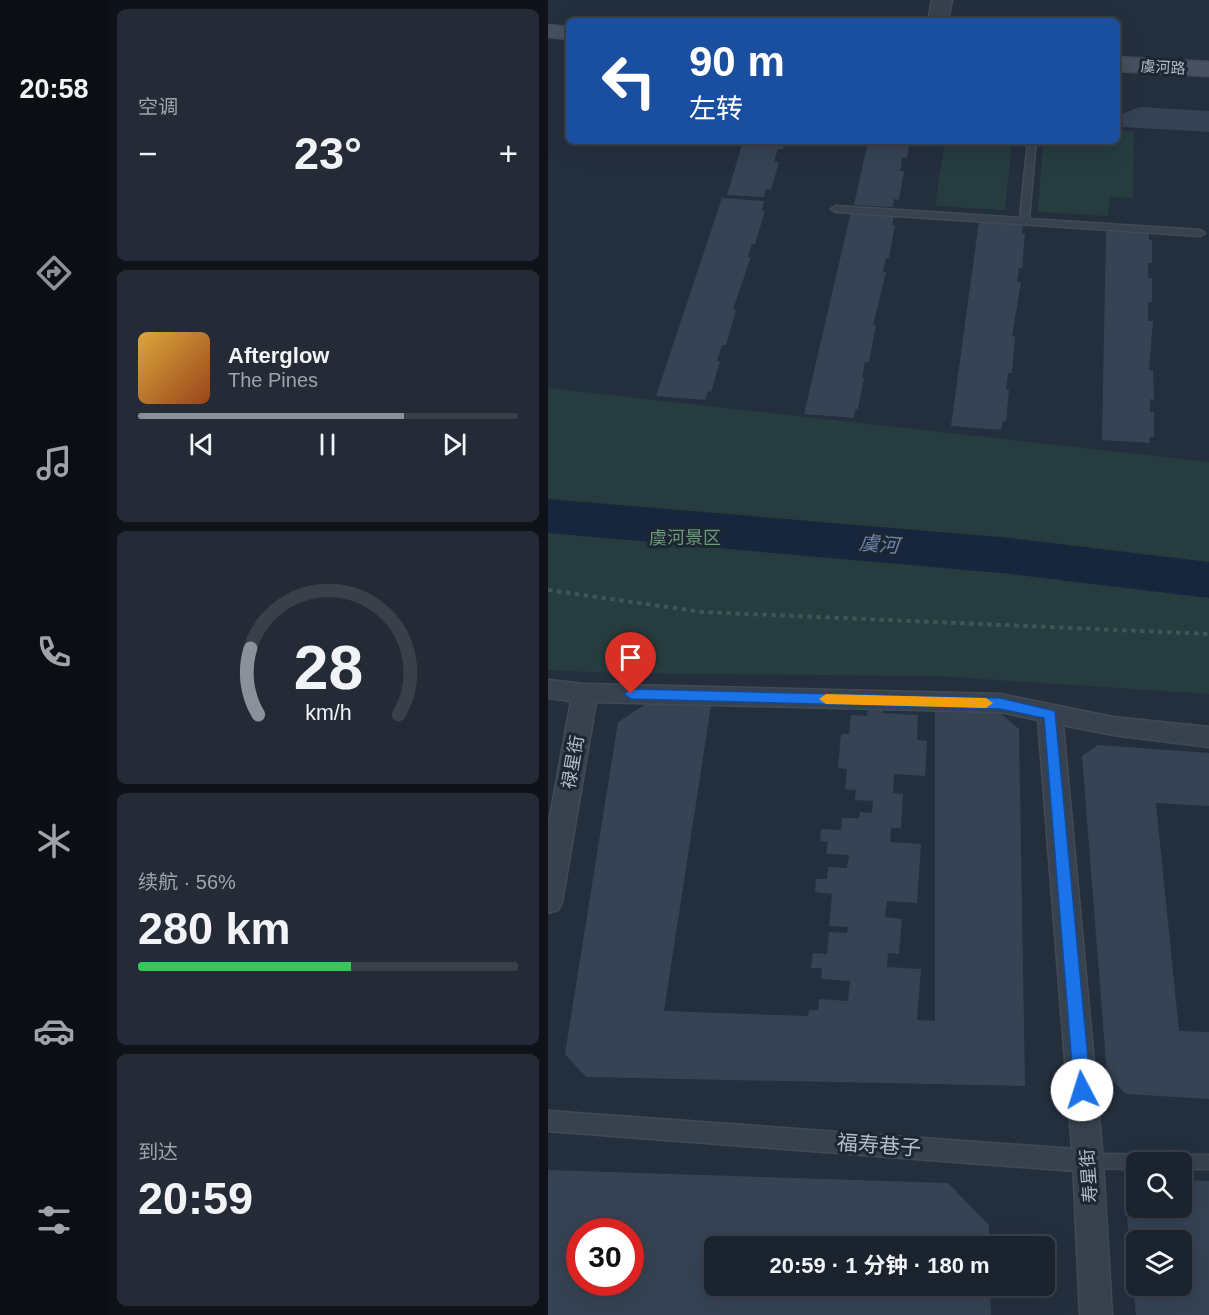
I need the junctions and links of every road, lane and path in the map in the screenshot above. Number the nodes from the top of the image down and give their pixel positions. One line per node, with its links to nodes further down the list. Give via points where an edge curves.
1 (942, 0): 2 (street)
2 (939, 18)
3 (548, 31): 4 (main road)
4 (566, 33)
5 (548, 50): 6 (main road)
6 (566, 51)
7 (1120, 64): 8 (main road, 虞河路)
8 (1210, 69)
9 (1120, 81): 10 (main road, 虞河路)
10 (1210, 86)
11 (1032, 144): 13 (lane)
12 (836, 209): 13 (lane)
13 (1024, 221): 14 (lane)
14 (1200, 233)
15 (548, 590): 16 (path, via 703,612)
16 (1210, 634)
17 (548, 689): 18 (street)
18 (585, 693): 19 (street, via 1000,703); 21 (street, 禄星街)
19 (1050, 715): 20 (street); 23 (street, 寿星街)
20 (1210, 737)
21 (548, 902)
22 (548, 1120): 23 (street, 福寿巷子)
23 (1088, 1161): 24 (lane, 福寿巷子); 25 (street, 寿星街)
24 (1210, 1162)
25 (1096, 1315)

